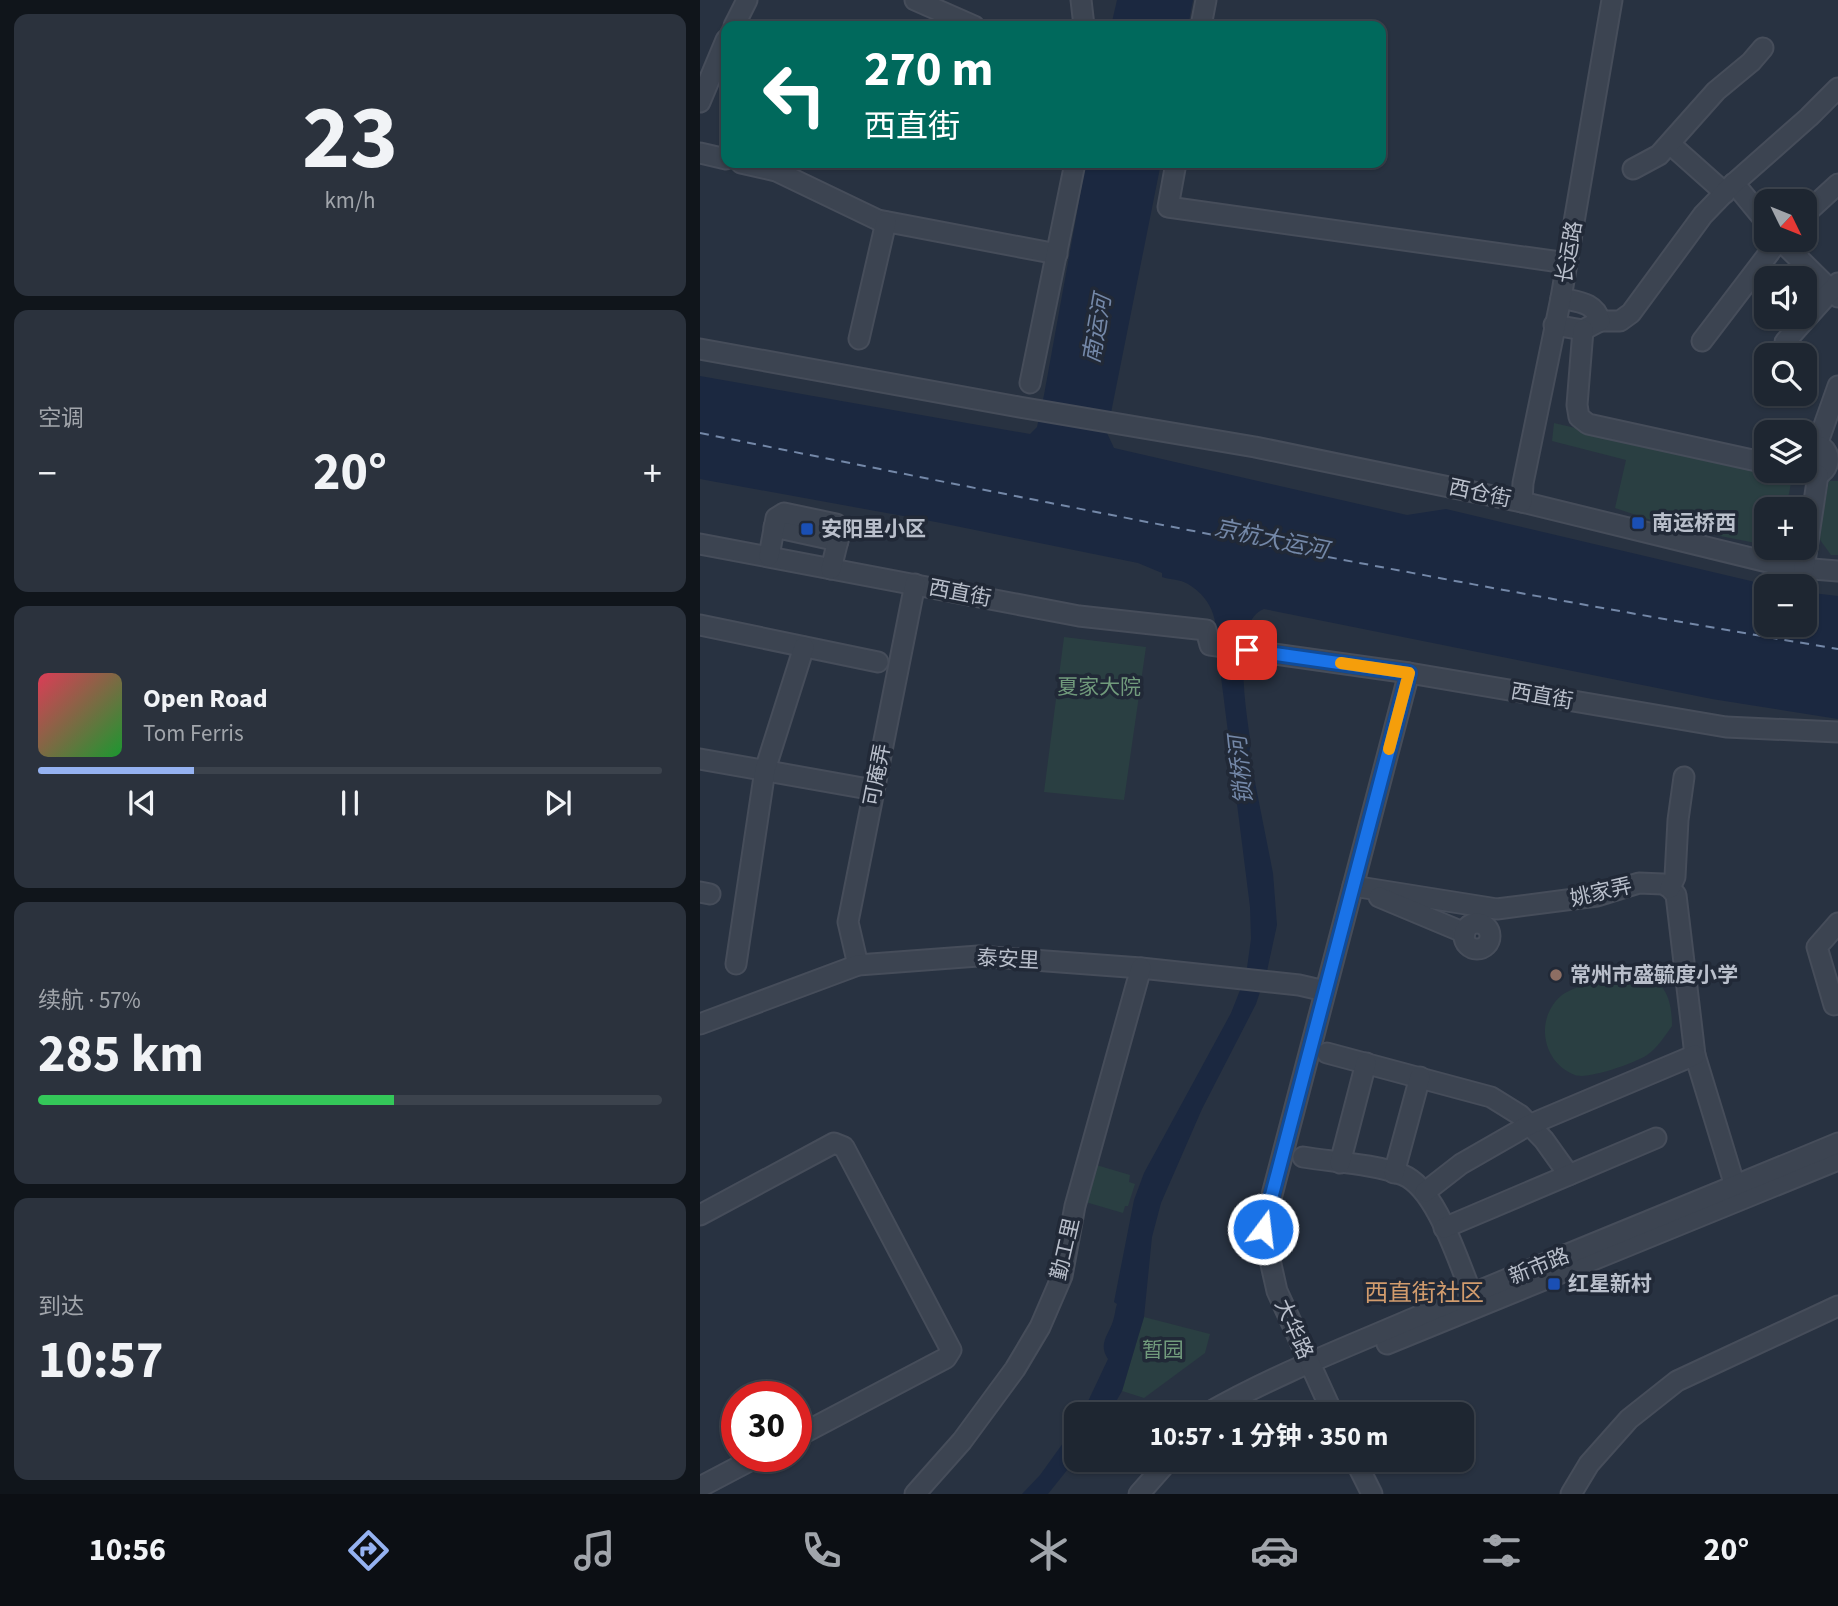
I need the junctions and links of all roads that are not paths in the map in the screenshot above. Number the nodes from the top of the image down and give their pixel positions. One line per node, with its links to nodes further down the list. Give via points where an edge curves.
1 (747, 0): 6 (street)
2 (915, 0): 7 (street)
3 (1081, 0): 8 (street)
4 (1206, 0): 9 (street)
5 (1612, 0): 29 (street, 长运路)
6 (736, 21)
7 (963, 21)
8 (1083, 21)
9 (1202, 21)
10 (1763, 47): 14 (street)
11 (721, 52): 13 (street)
12 (1838, 88): 22 (street)
13 (700, 99)
14 (1670, 144): 20 (street); 22 (street)
15 (700, 153): 16 (street)
16 (721, 158)
17 (763, 168): 25 (street)
18 (1074, 168): 28 (street)
19 (1175, 168): 29 (street, via 1168,207)
20 (1633, 169)
21 (1838, 184): 23 (street)
22 (1729, 188): 24 (street); 32 (street, via 1703,215 1631,313 1620,321)
23 (1817, 203)
24 (1754, 211)
25 (886, 222): 28 (street); 35 (street)
26 (1770, 252): 36 (street)
27 (1793, 252): 30 (street)
28 (1057, 254): 39 (street)
29 (1567, 263): 31 (street, 长运路)
30 (1836, 290): 37 (street)
31 (1561, 298): 32 (street, via 1588,304 1598,312); 33 (street, 长运路)
32 (1600, 321): 34 (street)
33 (1554, 325): 34 (street); 46 (street, 长运路)
34 (1583, 330): 43 (street, via 1577,405 1588,424)
35 (859, 339)
36 (1702, 341)
37 (1784, 342)
38 (700, 349): 46 (street, 西仓街, via 1267,450)
39 (1030, 383)
40 (1838, 386): 41 (street)
41 (1817, 434)
42 (1817, 450): 44 (street, via 1828,453)
43 (1754, 460)
44 (1819, 471): 45 (street); 49 (street)
45 (1806, 497)
46 (1522, 502): 49 (street, 西仓街)
47 (700, 544): 48 (street, 西直街)
48 (769, 556): 50 (street, 西直街); 50 (street, via 776,517 784,513 836,524 840,532)
49 (1795, 561): 51 (street, 西仓街)
50 (831, 569): 52 (street, 西直街)
51 (1838, 571)
52 (915, 584): 56 (street, 西直街, via 1079,616 1206,630 1210,645); 61 (street, 可庵弄)
53 (700, 625): 54 (street)
54 (804, 647): 55 (street); 59 (street)
55 (878, 662)
56 (1409, 673): 57 (street, 西直街, via 1726,727); 62 (street, 大华路)
57 (1838, 732)
58 (700, 759): 59 (street)
59 (765, 770): 61 (street); 66 (street)
60 (1684, 777): 63 (street, via 1675,877)
61 (874, 790): 67 (street, 可庵弄, via 848,922)
62 (1353, 886): 63 (street, 姚家弄, via 1497,909 1597,896 1639,883); 65 (street); 69 (street, 大华路)
63 (1670, 888): 73 (street, via 1675,895)
64 (1838, 923): 70 (street, via 1817,947 1835,1005)
65 (1465, 933)
66 (736, 964)
67 (858, 965): 68 (street, 泰安里, via 978,956); 71 (street, 泰安里)
68 (1141, 968): 69 (street, 泰安里); 100 (street, 勤工里, via 1075,1206 1062,1276 1040,1328 962,1441)
69 (1325, 991): 90 (street, 大华路, via 1263,1229 1277,1291)
70 (1838, 1002)
71 (700, 1024)
72 (1327, 1053): 74 (street)
73 (1695, 1055): 76 (street); 84 (street)
74 (1366, 1063): 75 (street); 81 (street)
75 (1420, 1077): 76 (street, via 1491,1097); 82 (street)
76 (1529, 1125): 83 (street); 85 (street, via 1461,1164)
77 (1656, 1138): 83 (street)
78 (1838, 1143): 84 (street, 新市路)
79 (1303, 1157): 81 (street)
80 (1838, 1161): 90 (street, 新市路)
81 (1340, 1163): 82 (street)
82 (1394, 1173): 85 (street)
83 (1569, 1175): 87 (street)
84 (1734, 1186): 88 (street, 新市路)
85 (1425, 1192): 87 (street)
86 (700, 1215): 94 (street, via 834,1143 844,1147 951,1350 946,1358)
87 (1444, 1228): 88 (street)
88 (1472, 1294): 90 (street, 新市路)
89 (1838, 1306): 104 (street, via 1677,1381 1629,1419 1589,1464)
90 (1311, 1369): 91 (street, 新市路, via 1250,1389); 92 (street, 新市路); 93 (street, 大华路)
91 (1227, 1402)
92 (1249, 1402)
93 (1327, 1402)
94 (812, 1429)
95 (729, 1472): 99 (street)
96 (1142, 1472): 101 (street)
97 (1158, 1472): 102 (street)
98 (1361, 1472): 103 (street)
99 (700, 1487)
100 (915, 1494)
101 (1123, 1494)
102 (1139, 1494)
103 (1372, 1494)
104 (1571, 1494)

